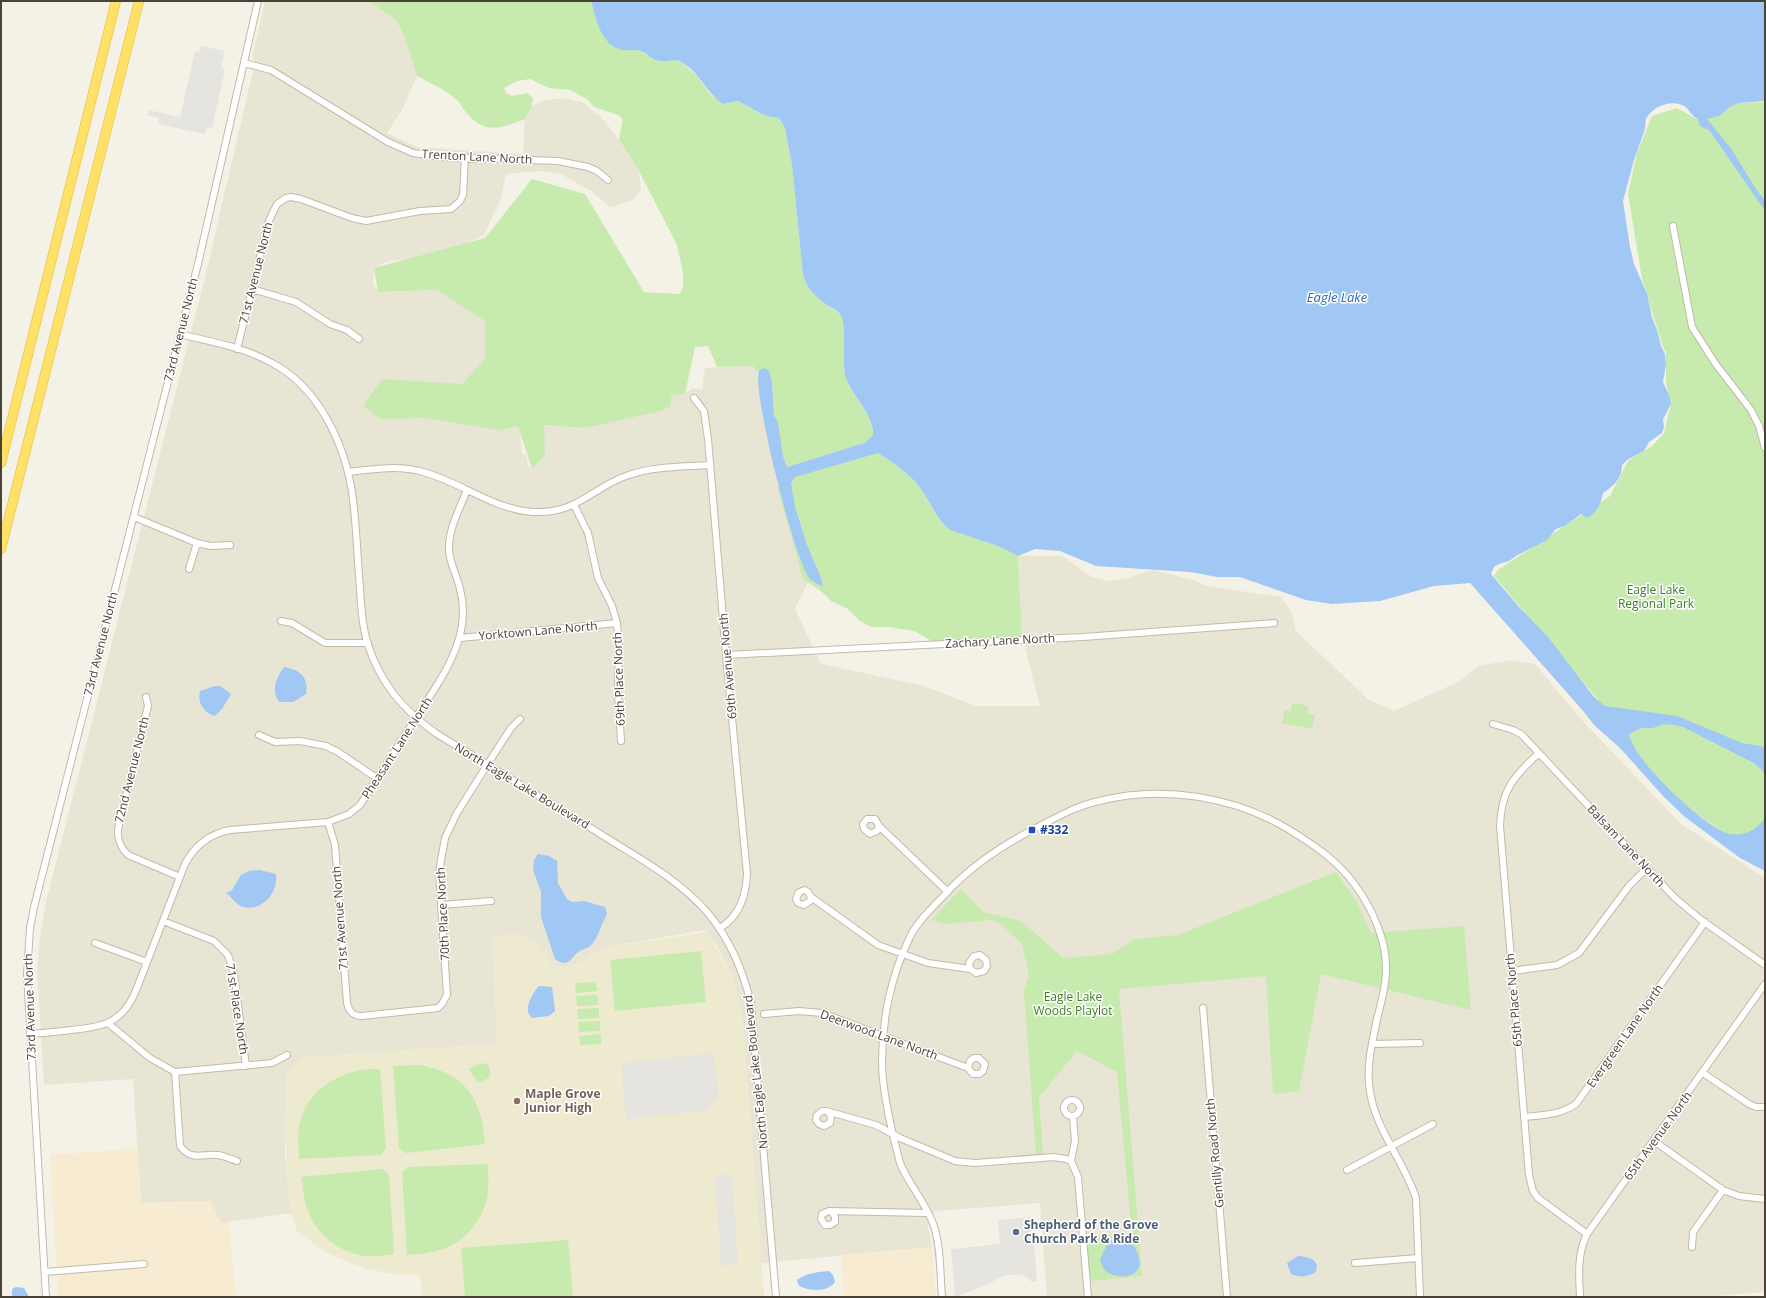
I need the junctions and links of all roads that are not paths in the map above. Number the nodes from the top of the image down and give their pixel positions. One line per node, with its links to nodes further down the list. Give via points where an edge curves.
1 (116, 1): 14 (highway)
2 (139, 1): 22 (highway)
3 (258, 1): 4 (street, 73rd Avenue North)
4 (244, 63): 5 (street, Trenton Lane North, via 271,70 401,148 426,155); 9 (street, 73rd Avenue North)
5 (465, 157): 6 (street, Trenton Lane North, via 558,161 588,167); 8 (street, 71st Avenue North, via 463,194 460,201 450,209 420,211 366,221 296,197 281,201 274,208 269,221)
6 (608, 180)
7 (1673, 226): 13 (street, via 1692,327 1715,363 1751,410)
8 (252, 289): 10 (street, via 296,302 330,324 347,330); 11 (street, 71st Avenue North)
9 (180, 334): 11 (street, North Eagle Lake Boulevard); 19 (street, 73rd Avenue North)
10 (360, 339)
11 (237, 349): 16 (street, North Eagle Lake Boulevard, via 256,354 273,363 303,386 326,417)
12 (694, 398): 15 (street, 69th Avenue North, via 704,411)
13 (1765, 448)
14 (1, 463)
15 (710, 465): 18 (street, via 636,472); 29 (street, 69th Avenue North)
16 (348, 472): 17 (street, via 386,468 412,469); 28 (street, North Eagle Lake Boulevard, via 354,507 362,611)
17 (467, 490): 18 (street, via 520,510 544,511); 27 (street, Pheasant Lane North, via 454,520 449,547 452,568 463,604)
18 (574, 505): 25 (street, 69th Place North, via 588,534 598,578 612,606)
19 (134, 517): 20 (street); 61 (street, 73rd Avenue North, via 33,914 27,974)
20 (197, 543): 21 (street, via 211,546); 23 (street)
21 (230, 545)
22 (1, 549)
23 (189, 569)
24 (281, 621): 28 (street, via 292,623 325,643)
25 (617, 623): 27 (street, Yorktown Lane North); 35 (street, 69th Place North)
26 (1274, 623): 29 (street, Zachary Lane North, via 1083,637)
27 (460, 638): 31 (street, Pheasant Lane North, via 450,663)
28 (368, 643): 31 (street, North Eagle Lake Boulevard, via 378,670 388,687)
29 (726, 655): 49 (street, 69th Avenue North, via 747,888 743,901 731,920)
30 (146, 697): 42 (street, 72nd Avenue North, via 148,706 118,824 118,841 122,850 131,857)
31 (416, 719): 37 (street, North Eagle Lake Boulevard); 38 (street, Pheasant Lane North)
32 (520, 719): 37 (street, 70th Place North, via 511,728)
33 (1493, 724): 36 (street, Balsam Lane North, via 1521,734)
34 (259, 735): 38 (street, via 275,742 326,746)
35 (621, 741)
36 (1539, 753): 41 (street, Balsam Lane North); 55 (street, 65th Place North, via 1514,777 1503,798 1500,811)
37 (487, 765): 46 (street, 70th Place North, via 457,813 445,838 439,865); 49 (street, North Eagle Lake Boulevard, via 676,882 702,906)
38 (378, 779): 39 (street, Pheasant Lane North, via 360,805 349,814)
39 (328, 822): 42 (street, Pheasant Lane North, via 219,832 198,844 190,854); 57 (street, 71st Avenue North, via 335,845 347,1003 352,1014 362,1016)
40 (879, 826): 43 (street)
41 (1647, 868): 48 (street, Balsam Lane North, via 1675,898); 55 (street, via 1625,890 1578,954 1556,965)
42 (180, 877): 47 (street, Pheasant Lane North)
43 (948, 892): 51 (street, via 917,925); 64 (street, via 973,867 1006,843 1055,818 1097,801 1141,793 1160,793 1200,797 1248,810 1278,823 1316,846 1343,869 1364,898 1378,928 1386,960 1386,979)
44 (811, 896): 51 (street, via 878,945)
45 (491, 901): 46 (street)
46 (441, 905): 57 (street, 70th Place North, via 447,995)
47 (163, 921): 52 (street, Pheasant Lane North); 66 (street, 71st Place North, via 214,941 228,955 234,974)
48 (1705, 922): 53 (street, Balsam Lane North); 73 (street, Evergreen Lane North, via 1576,1104 1559,1113)
49 (720, 928): 92 (street, North Eagle Lake Boulevard, via 739,964 751,1004)
50 (95, 943): 52 (street)
51 (902, 955): 54 (street, via 928,963); 62 (street, via 892,986)
52 (147, 962): 60 (street, Pheasant Lane North, via 130,1005)
53 (1765, 965)
54 (970, 969)
55 (1512, 971): 73 (street, 65th Place North)
56 (1765, 984): 69 (street, 65th Avenue North)
57 (438, 1008)
58 (1203, 1008): 95 (street, Gentilly Road North)
59 (764, 1014): 62 (street, Deerwood Lane North, via 815,1012)
60 (109, 1024): 61 (street, Pheasant Lane North); 68 (street, via 150,1058)
61 (30, 1034): 90 (street, 73rd Avenue North)
62 (883, 1036): 67 (street, Deerwood Lane North); 75 (street, via 883,1076)
63 (1420, 1042): 64 (street)
64 (1372, 1044): 77 (street, via 1369,1082 1372,1102 1377,1121)
65 (287, 1054): 66 (street, via 272,1063)
66 (246, 1066): 68 (street)
67 (968, 1068)
68 (175, 1072): 78 (street, via 180,1146 184,1152 196,1156 219,1155)
69 (1703, 1073): 70 (street, via 1748,1104); 76 (street, 65th Avenue North)
70 (1765, 1108)
71 (829, 1113): 75 (street, via 863,1121)
72 (1073, 1116): 79 (street, via 1075,1141)
73 (1524, 1117): 85 (street, 65th Place North, via 1529,1175 1533,1191 1544,1204)
74 (1433, 1124): 77 (street)
75 (894, 1134): 79 (street, via 965,1163 1054,1157); 84 (street, via 905,1176)
76 (1654, 1141): 81 (street); 85 (street, 65th Avenue North)
77 (1390, 1147): 80 (street); 87 (street, via 1416,1198)
78 (237, 1162)
79 (1071, 1162): 94 (street, via 1078,1177)
80 (1347, 1170)
81 (1723, 1190): 82 (street, via 1739,1196); 86 (street, via 1693,1232)
82 (1765, 1199)
83 (832, 1212): 84 (street)
84 (927, 1213): 93 (street, via 936,1234)
85 (1587, 1234): 97 (street, 65th Avenue North, via 1579,1256)
86 (1692, 1248)
87 (1418, 1258): 89 (street); 96 (street)
88 (144, 1264): 90 (street)
89 (1355, 1264)
90 (45, 1272): 91 (street, 73rd Avenue North)
91 (46, 1297)
92 (776, 1297)
93 (942, 1297)
94 (1088, 1297)
95 (1227, 1297)
96 (1420, 1297)
97 (1580, 1297)

